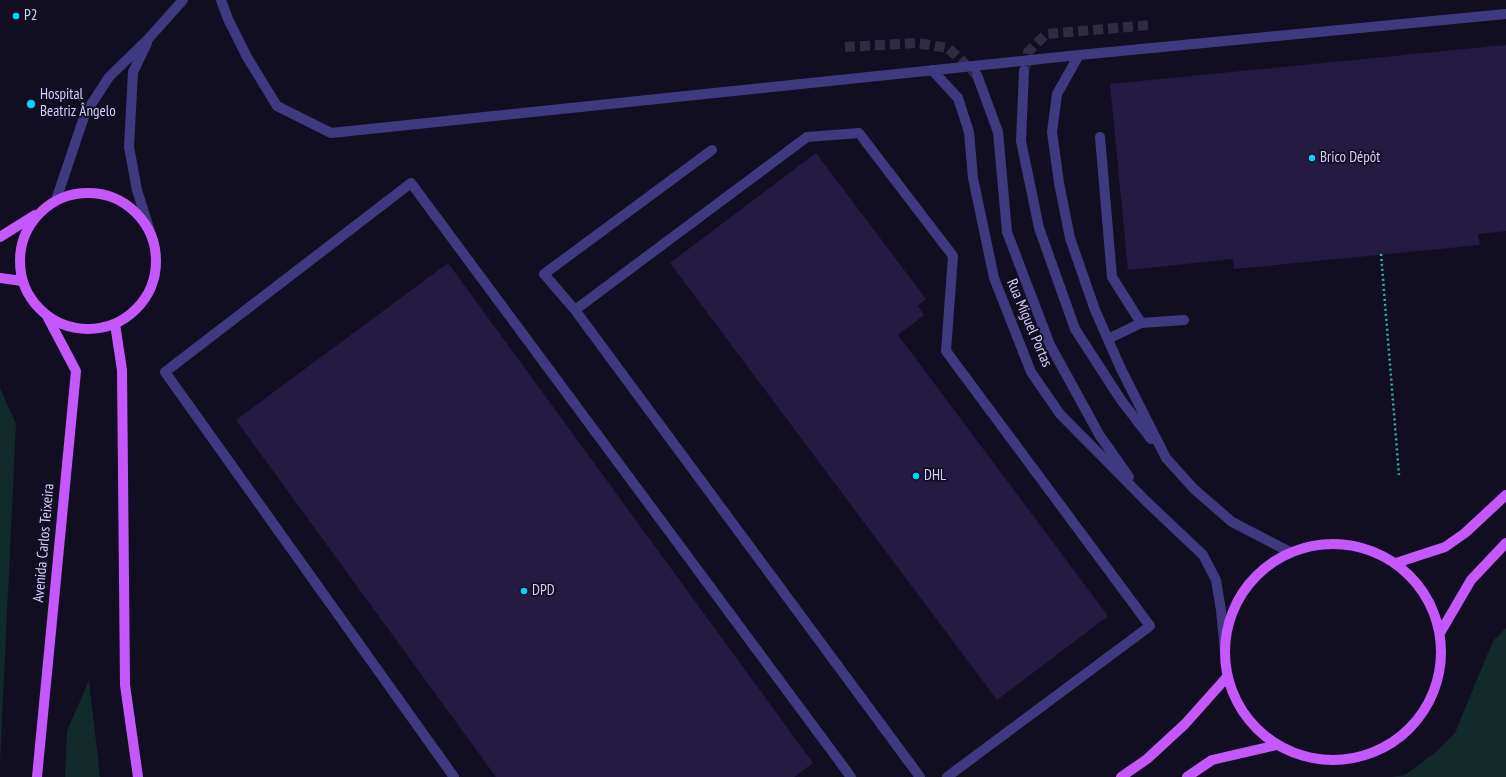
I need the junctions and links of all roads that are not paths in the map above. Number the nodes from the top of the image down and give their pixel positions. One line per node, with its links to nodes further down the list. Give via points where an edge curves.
1 (183, 0): 4 (lane)
2 (221, 0): 6 (lane, via 247,57 277,106 331,133)
3 (1506, 14): 5 (lane)
4 (149, 38): 11 (lane, via 109,77 86,114); 14 (lane, via 133,72 129,147 137,190)
5 (1079, 55): 6 (lane); 22 (lane, via 1057,94 1052,132 1070,238)
6 (932, 70): 25 (lane, Rua Miguel Portas, via 958,98 969,132 973,178 994,278 1031,372 1060,414)
7 (1024, 71): 23 (lane, via 1021,141 1039,228 1075,329 1121,400)
8 (977, 75): 25 (lane, via 998,132 1007,232 1050,345 1100,436)
9 (1100, 137): 20 (lane, via 1112,277)
10 (712, 150): 17 (lane, via 544,274)
11 (56, 200): 12 (main road); 14 (main road, via 78,193 103,194 125,203 142,219)
12 (40, 212): 13 (main road); 16 (main road, via 25,232 19,256)
13 (0, 238)
14 (153, 240): 21 (main road, via 157,260 154,280 145,299 132,314)
15 (0, 278): 16 (main road)
16 (22, 281): 18 (main road, via 32,302)
17 (575, 310): 37 (lane); 38 (lane, via 807,137 859,133 953,256 946,351 1150,626)
18 (48, 318): 21 (main road, via 70,327 92,330); 33 (main road, Avenida Carlos Teixeira, via 76,371)
19 (1184, 320): 20 (lane)
20 (1141, 323): 22 (lane)
21 (115, 324): 34 (main road, via 122,370 125,684)
22 (1108, 339): 23 (lane)
23 (1166, 458): 27 (lane, via 1194,489 1232,522)
24 (1506, 495): 28 (main road, via 1445,547)
25 (1147, 502): 30 (lane, Rua Miguel Portas, via 1202,555 1216,580)
26 (1506, 543): 29 (main road, via 1471,580)
27 (1290, 552): 28 (main road, via 1317,544 1345,544 1371,550); 30 (main road, via 1264,568 1243,592 1229,620)
28 (1396, 563): 29 (main road, via 1416,582 1431,606)
29 (1440, 632): 32 (main road, via 1440,668 1429,702 1408,730 1391,742 1379,750 1345,760 1310,758)
30 (1225, 651): 31 (main road)
31 (1227, 677): 32 (main road, via 1238,704 1255,727); 39 (main road, via 1148,759)
32 (1277, 745): 40 (main road, via 1212,760)
33 (37, 777)
34 (138, 777)
35 (454, 777): 36 (lane, via 165,372 411,182)
36 (851, 777)
37 (920, 777)
38 (947, 777)
39 (1121, 777)
40 (1187, 777)

